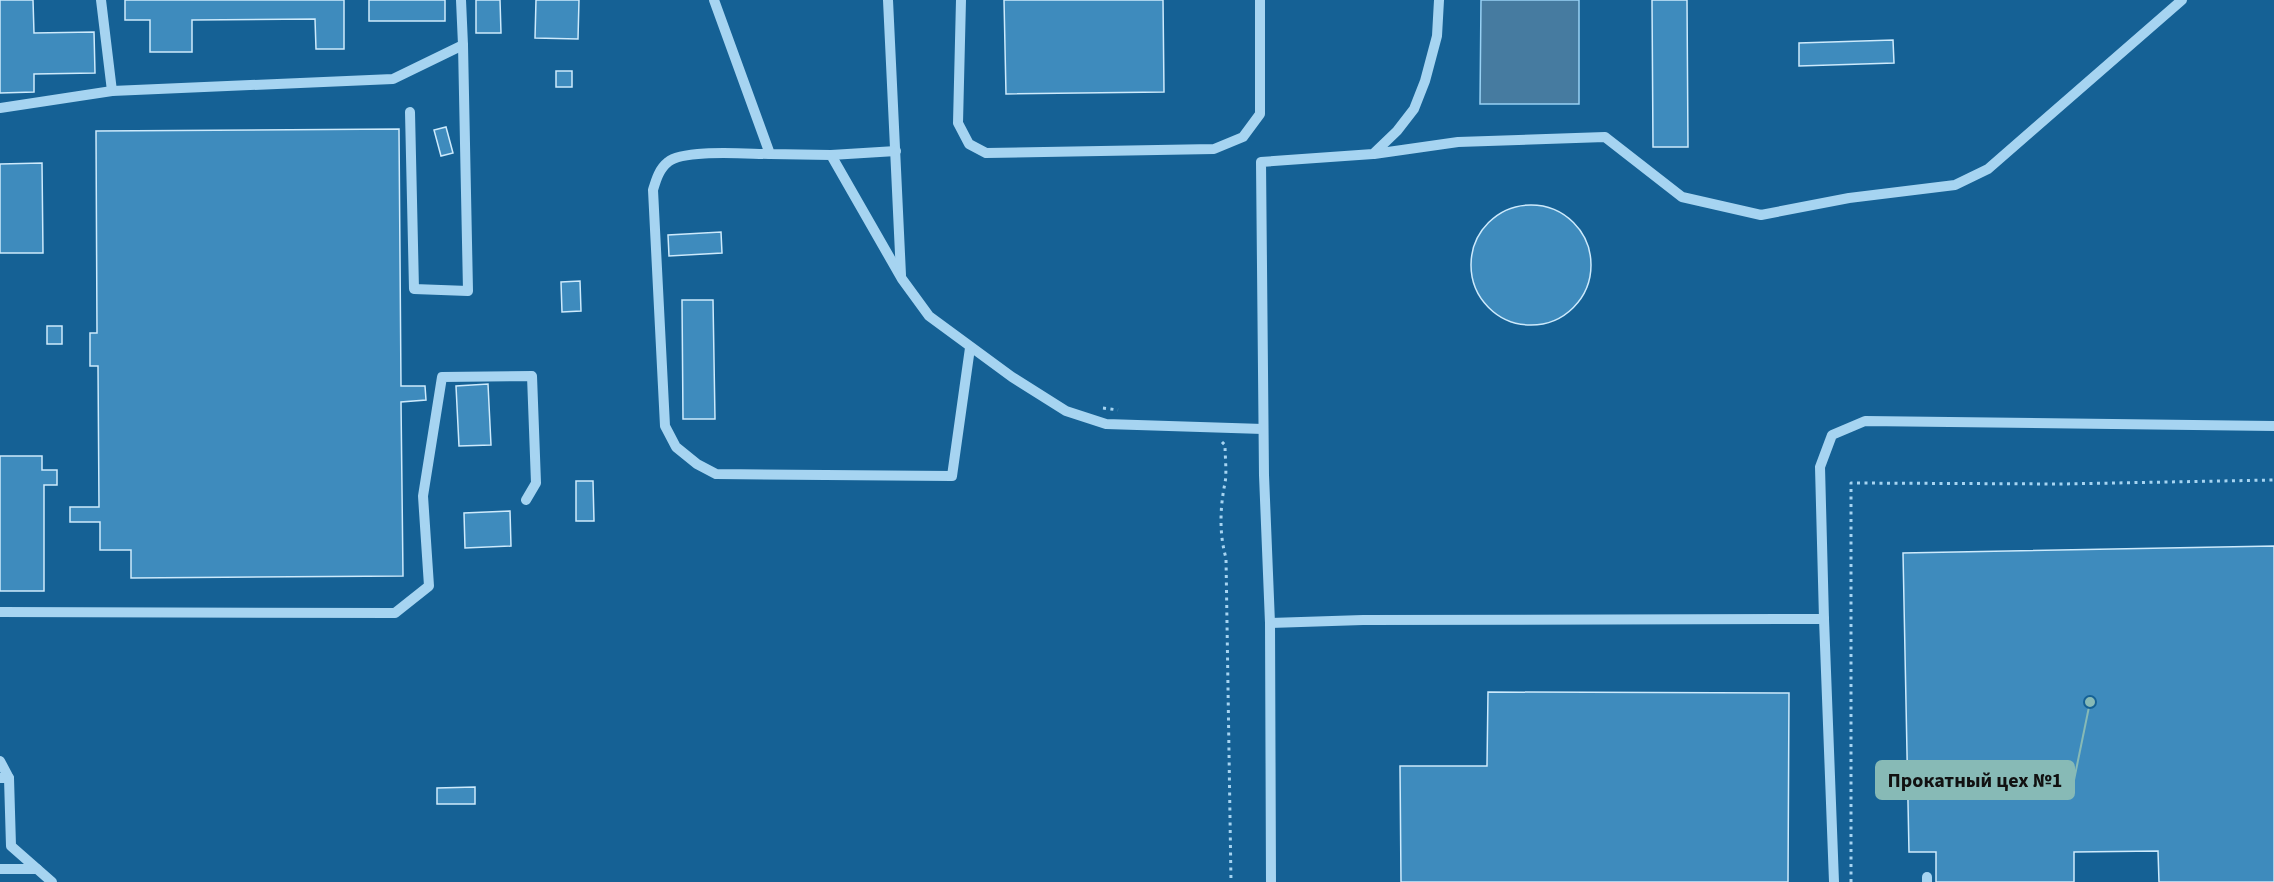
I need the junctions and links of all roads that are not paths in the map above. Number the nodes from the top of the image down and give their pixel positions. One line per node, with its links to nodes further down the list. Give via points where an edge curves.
1 (101, 0): 10 (street)
2 (461, 0): 9 (street)
3 (714, 0): 14 (street)
4 (888, 0): 13 (street)
5 (961, 0): 6 (street, via 958,123 969,144 986,153 1214,149 1243,137 1260,114)
6 (1260, 0)
7 (1439, 0): 15 (street, via 1437,36 1413,109 1397,132)
8 (2182, 0): 15 (street, via 1988,169 1955,185 1849,198 1761,215 1682,197 1605,137 1458,142)
9 (463, 45): 10 (street, via 393,79); 12 (street, via 468,291 414,289)
10 (112, 91): 11 (street)
11 (0, 108)
12 (410, 112)
13 (896, 151): 16 (street); 17 (street)
14 (770, 154): 16 (street); 18 (street, via 683,154 668,161 652,190 665,426 676,447 716,474 952,476)
15 (1373, 154): 20 (street, via 1261,162)
16 (831, 155): 17 (street)
17 (902, 279): 18 (street, via 929,316)
18 (970, 348): 20 (street, via 1066,411 1106,424)
19 (2274, 426): 23 (street, via 1864,421 1832,435 1820,467)
20 (1263, 429): 24 (street)
21 (526, 500): 22 (street, via 536,483 532,376 441,377 423,496 429,586 395,613)
22 (0, 612)
23 (1824, 619): 24 (street); 31 (street)
24 (1270, 623): 30 (street)
25 (0, 761): 26 (street)
26 (4, 778): 28 (street, via 11,846)
27 (0, 869): 28 (street)
28 (37, 869): 29 (street)
29 (52, 882)
30 (1271, 882)
31 (1834, 882)

